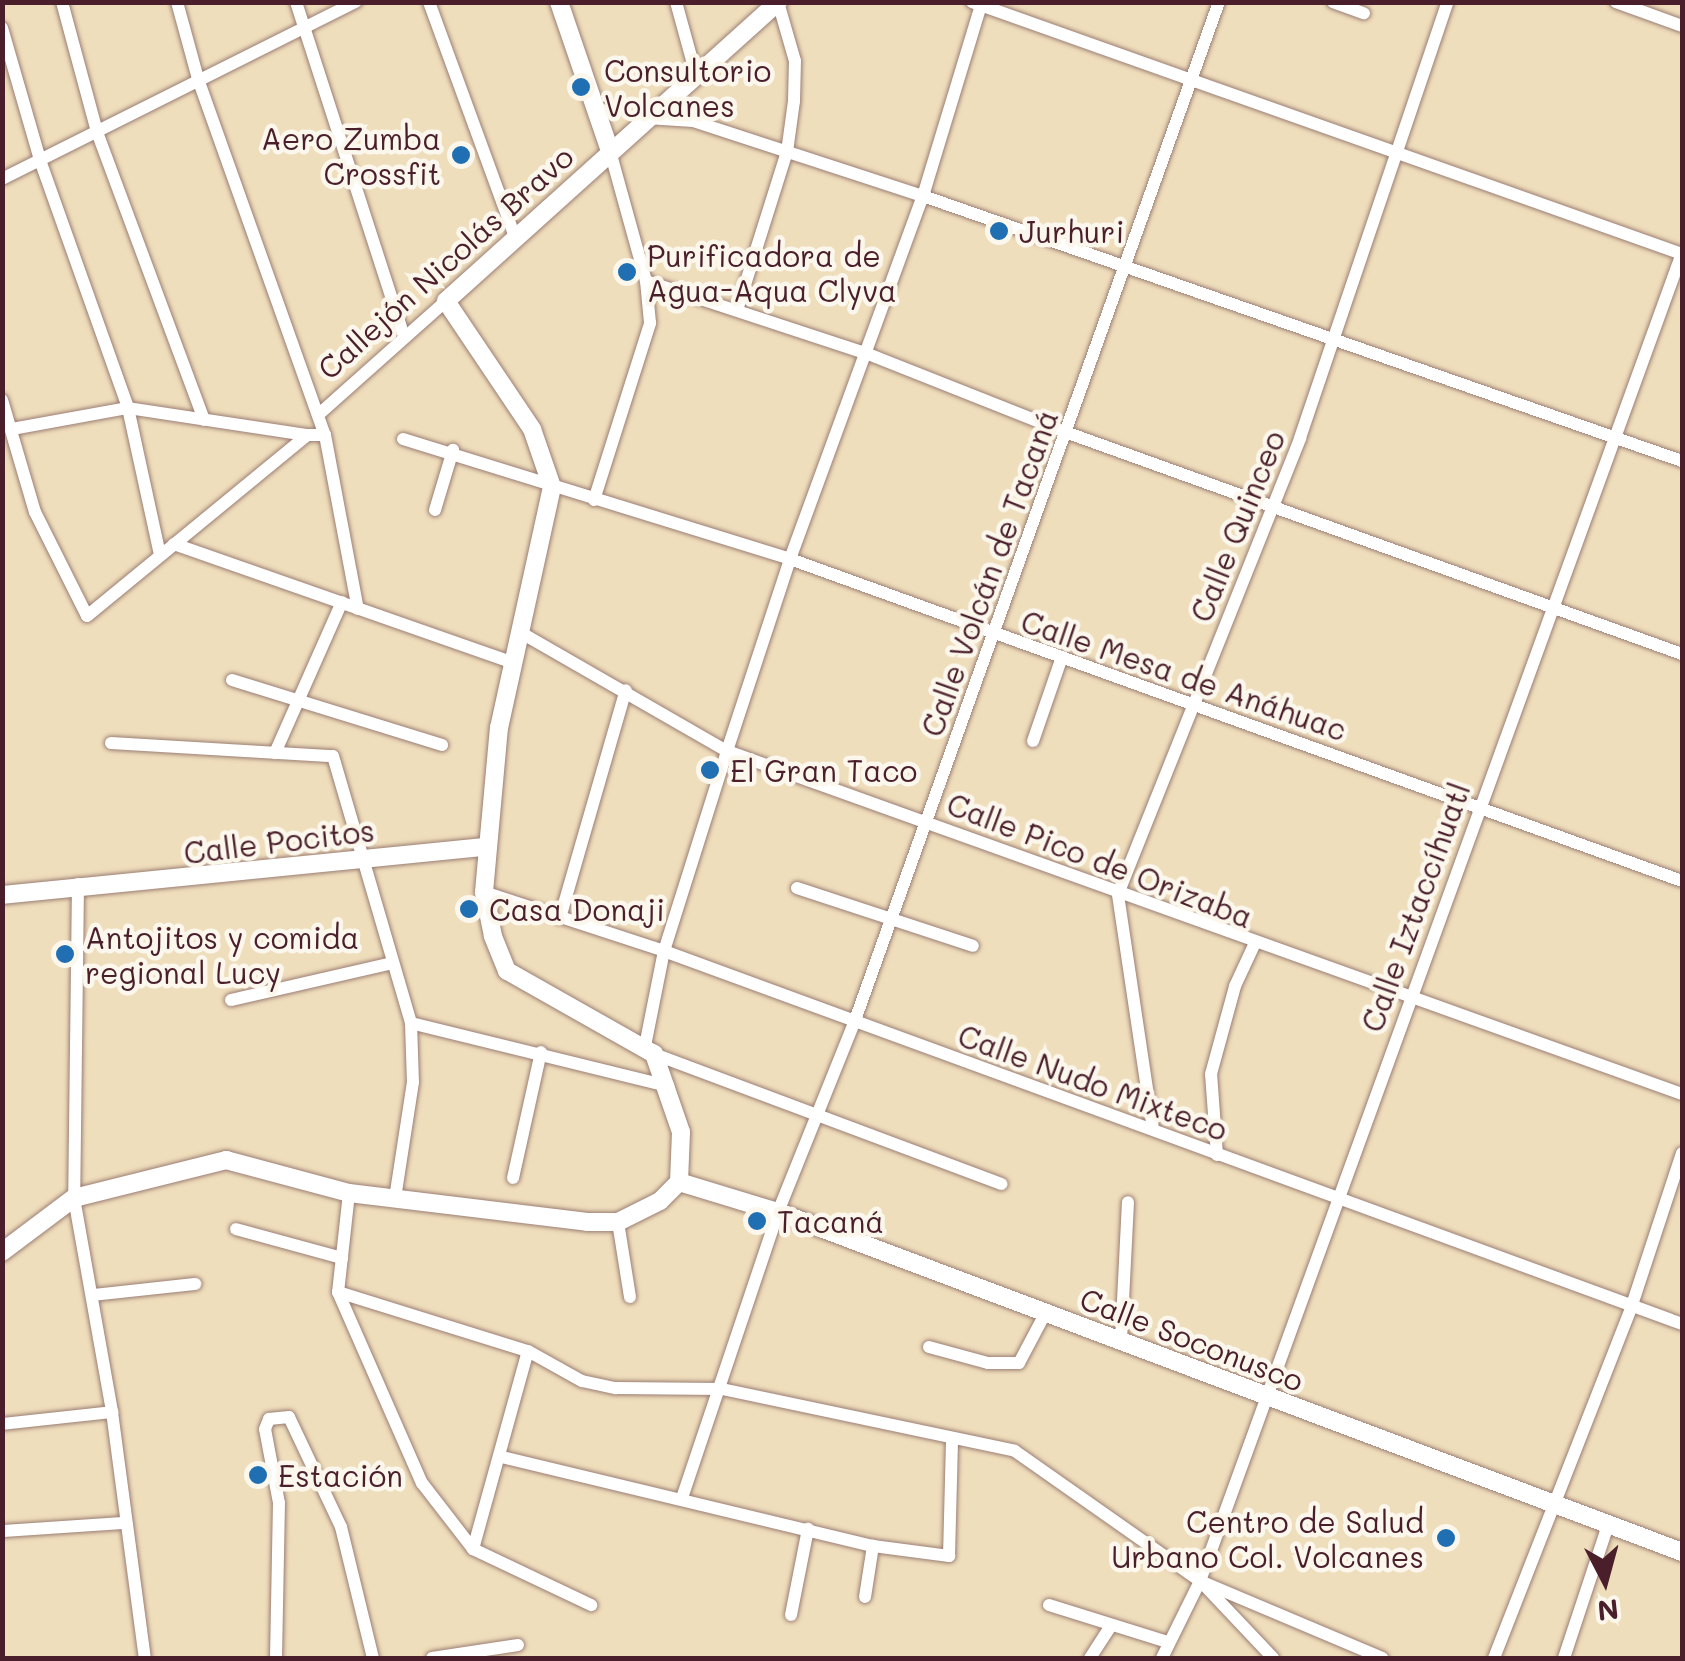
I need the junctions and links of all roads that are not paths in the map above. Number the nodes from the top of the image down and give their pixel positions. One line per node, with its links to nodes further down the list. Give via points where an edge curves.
1 (62, 2): 22 (street)
2 (178, 2): 19 (street)
3 (296, 2): 17 (street)
4 (356, 2): 17 (street)
5 (430, 2): 29 (street)
6 (559, 2): 23 (street)
7 (676, 2): 18 (street)
8 (778, 2): 18 (street, Callejón Nicolás Bravo); 24 (street, via 796,61)
9 (1219, 2): 20 (street, Calle Volcán de Tacaná)
10 (1333, 2): 14 (street)
11 (1448, 2): 25 (street, Calle Quinceo)
12 (1616, 2): 15 (street)
13 (978, 4): 20 (street); 28 (street)
14 (1364, 13)
15 (1682, 26)
16 (2, 28): 26 (street)
17 (304, 29): 19 (street); 35 (street)
18 (695, 71): 21 (street, Callejón Nicolás Bravo)
19 (198, 79): 22 (street); 40 (street)
20 (1191, 79): 25 (street); 31 (street, Calle Volcán de Tacaná)
21 (642, 118): 23 (street, Callejón Nicolás Bravo); 24 (street, via 694,121)
22 (98, 132): 26 (street); 41 (street)
23 (610, 151): 29 (street, Callejón Nicolás Bravo); 32 (street)
24 (787, 152): 28 (street); 34 (street)
25 (1394, 154): 30 (street); 36 (street, Calle Quinceo)
26 (41, 163): 27 (street); 39 (street)
27 (2, 178)
28 (922, 196): 31 (street); 37 (street)
29 (516, 240): 33 (street, Callejón Nicolás Bravo)
30 (1682, 254): 46 (street, Calle Iztaccíhuatl)
31 (1128, 266): 36 (street); 43 (street, Calle Volcán de Tacaná)
32 (646, 281): 34 (street); 51 (street, via 650,323)
33 (446, 301): 35 (street, Callejón Nicolás Bravo); 50 (street, via 532,429)
34 (738, 307): 37 (street)
35 (404, 336): 40 (street, Callejón Nicolás Bravo)
36 (1332, 340): 46 (street); 52 (street, Calle Quinceo)
37 (868, 354): 43 (street); 56 (street)
38 (2, 400): 42 (street)
39 (128, 408): 41 (street); 42 (street); 55 (street)
40 (318, 415): 45 (street)
41 (204, 420): 44 (street)
42 (12, 430): 55 (street, via 55,559 84,613 97,612)
43 (1068, 433): 52 (street); 61 (street, Calle Volcán de Tacaná)
44 (307, 435): 45 (street); 54 (street)
45 (325, 435): 59 (street)
46 (1613, 437): 49 (street); 58 (street, Calle Iztaccíhuatl)
47 (404, 439): 48 (street, Calle Mesa de Anáhuac)
48 (453, 450): 50 (street, Calle Mesa de Anáhuac); 53 (street)
49 (1682, 461)
50 (552, 487): 51 (street, Calle Mesa de Anáhuac); 60 (street)
51 (594, 500): 56 (street, Calle Mesa de Anáhuac)
52 (1275, 504): 58 (street); 68 (street, Calle Quinceo)
53 (435, 510)
54 (174, 544): 55 (street); 57 (street)
55 (160, 555)
56 (790, 559): 61 (street, Calle Mesa de Anáhuac); 72 (street)
57 (342, 602): 59 (street); 67 (street)
58 (1559, 606): 62 (street); 74 (street, Calle Iztaccíhuatl)
59 (358, 609): 64 (street)
60 (518, 631): 64 (street); 66 (street, Calle Pico de Orizaba)
61 (992, 634): 63 (street, Calle Mesa de Anáhuac); 75 (street, Calle Volcán de Tacaná)
62 (1682, 654)
63 (1062, 657): 68 (street, Calle Mesa de Anáhuac); 69 (street)
64 (511, 662): 76 (street)
65 (232, 680): 67 (street)
66 (626, 690): 72 (street, Calle Pico de Orizaba); 85 (street)
67 (296, 703): 71 (street); 73 (street)
68 (1193, 704): 74 (street, Calle Mesa de Anáhuac); 83 (street, Calle Quinceo)
69 (1033, 740)
70 (111, 743): 73 (street)
71 (442, 745)
72 (727, 751): 75 (street, Calle Pico de Orizaba); 88 (street)
73 (274, 753): 77 (street, via 333,756)
74 (1478, 806): 78 (street, Calle Mesa de Anáhuac); 90 (street, Calle Iztaccíhuatl)
75 (924, 820): 83 (street, Calle Pico de Orizaba); 84 (street, Calle Volcán de Tacaná)
76 (486, 846): 77 (street, Calle Pocitos); 81 (street)
77 (361, 859): 79 (street, Calle Pocitos, via 170,882); 89 (street)
78 (1682, 881)
79 (78, 884): 82 (street, Calle Pocitos); 107 (street)
80 (797, 888): 84 (street)
81 (484, 892): 85 (street, Calle Nudo Mixteco); 94 (street, via 507,971)
82 (2, 894)
83 (1118, 894): 86 (street, Calle Pico de Orizaba); 99 (street)
84 (890, 916): 87 (street); 93 (street, Calle Volcán de Tacaná)
85 (560, 918): 88 (street, Calle Nudo Mixteco)
86 (1254, 944): 90 (street, Calle Pico de Orizaba); 101 (street, via 1211,1074)
87 (973, 946)
88 (664, 951): 93 (street, Calle Nudo Mixteco); 94 (street)
89 (393, 963): 91 (street); 92 (street)
90 (1408, 997): 97 (street, Calle Pico de Orizaba); 106 (street, Calle Iztaccíhuatl)
91 (231, 1000)
92 (411, 1023): 95 (street); 108 (street, via 413,1082)
93 (854, 1023): 98 (street, Calle Volcán de Tacaná); 99 (street, Calle Nudo Mixteco)
94 (649, 1050): 96 (street); 98 (street)
95 (540, 1052): 96 (street); 102 (street)
96 (668, 1086): 103 (street, via 681,1132)
97 (1682, 1094)
98 (816, 1114): 104 (street); 110 (street, Calle Volcán de Tacaná)
99 (1154, 1130): 101 (street, Calle Nudo Mixteco)
100 (1682, 1153): 119 (street)
101 (1217, 1154): 106 (street, Calle Nudo Mixteco)
102 (514, 1178)
103 (679, 1182): 110 (street, Calle Soconusco); 111 (street, via 660,1201)
104 (1001, 1184)
105 (349, 1193): 107 (street, via 226,1160); 108 (street); 114 (street)
106 (1337, 1197): 119 (street, Calle Nudo Mixteco); 126 (street, Calle Iztaccíhuatl)
107 (74, 1198): 113 (street, via 38,1218); 117 (street)
108 (395, 1198): 111 (street)
109 (1128, 1202): 122 (street)
110 (778, 1212): 120 (street, Calle Soconusco); 125 (street, Calle Volcán de Tacaná)
111 (618, 1222): 118 (street)
112 (236, 1229): 114 (street)
113 (2, 1252)
114 (342, 1258): 116 (street)
115 (195, 1284): 117 (street)
116 (338, 1292): 124 (street); 138 (street, via 422,1483)
117 (93, 1296): 127 (street)
118 (630, 1297)
119 (1632, 1305): 121 (street, Calle Nudo Mixteco); 132 (street)
120 (1046, 1312): 122 (street, Calle Soconusco); 123 (street, via 1019,1363 988,1363)
121 (1682, 1324)
122 (1121, 1340): 126 (street, Calle Soconusco)
123 (928, 1346)
124 (528, 1352): 125 (street, via 582,1380 616,1388); 130 (street)
125 (722, 1389): 129 (street); 131 (street, Calle Volcán de Tacaná)
126 (1264, 1397): 132 (street, Calle Soconusco); 140 (street, Calle Iztaccíhuatl)
127 (112, 1412): 128 (street); 133 (street)
128 (2, 1424)
129 (952, 1440): 137 (street, via 949,1556); 140 (street, via 1016,1450)
130 (502, 1457): 131 (street); 138 (street)
131 (682, 1498): 135 (street)
132 (1554, 1507): 134 (street, Calle Soconusco); 156 (street)
133 (124, 1523): 136 (street); 148 (street)
134 (1608, 1525): 139 (street, Calle Soconusco); 157 (street)
135 (808, 1529): 137 (street); 144 (street)
136 (2, 1531)
137 (873, 1546): 141 (street)
138 (474, 1549): 142 (street)
139 (1682, 1552)
140 (1200, 1580): 146 (street, Calle Iztaccíhuatl); 154 (street); 155 (street)
141 (865, 1597)
142 (591, 1605)
143 (1049, 1606): 145 (street)
144 (791, 1615)
145 (1110, 1626): 146 (street); 152 (street)
146 (1168, 1642): 153 (street, Calle Iztaccíhuatl)
147 (518, 1644): 151 (street)
148 (145, 1658)
149 (276, 1658): 150 (street, via 279,1503 265,1429 269,1419 289,1416 341,1527)
150 (374, 1658)
151 (432, 1658)
152 (1090, 1658)
153 (1162, 1658)
154 (1273, 1658)
155 (1382, 1658)
156 (1494, 1658)
157 (1564, 1658)

